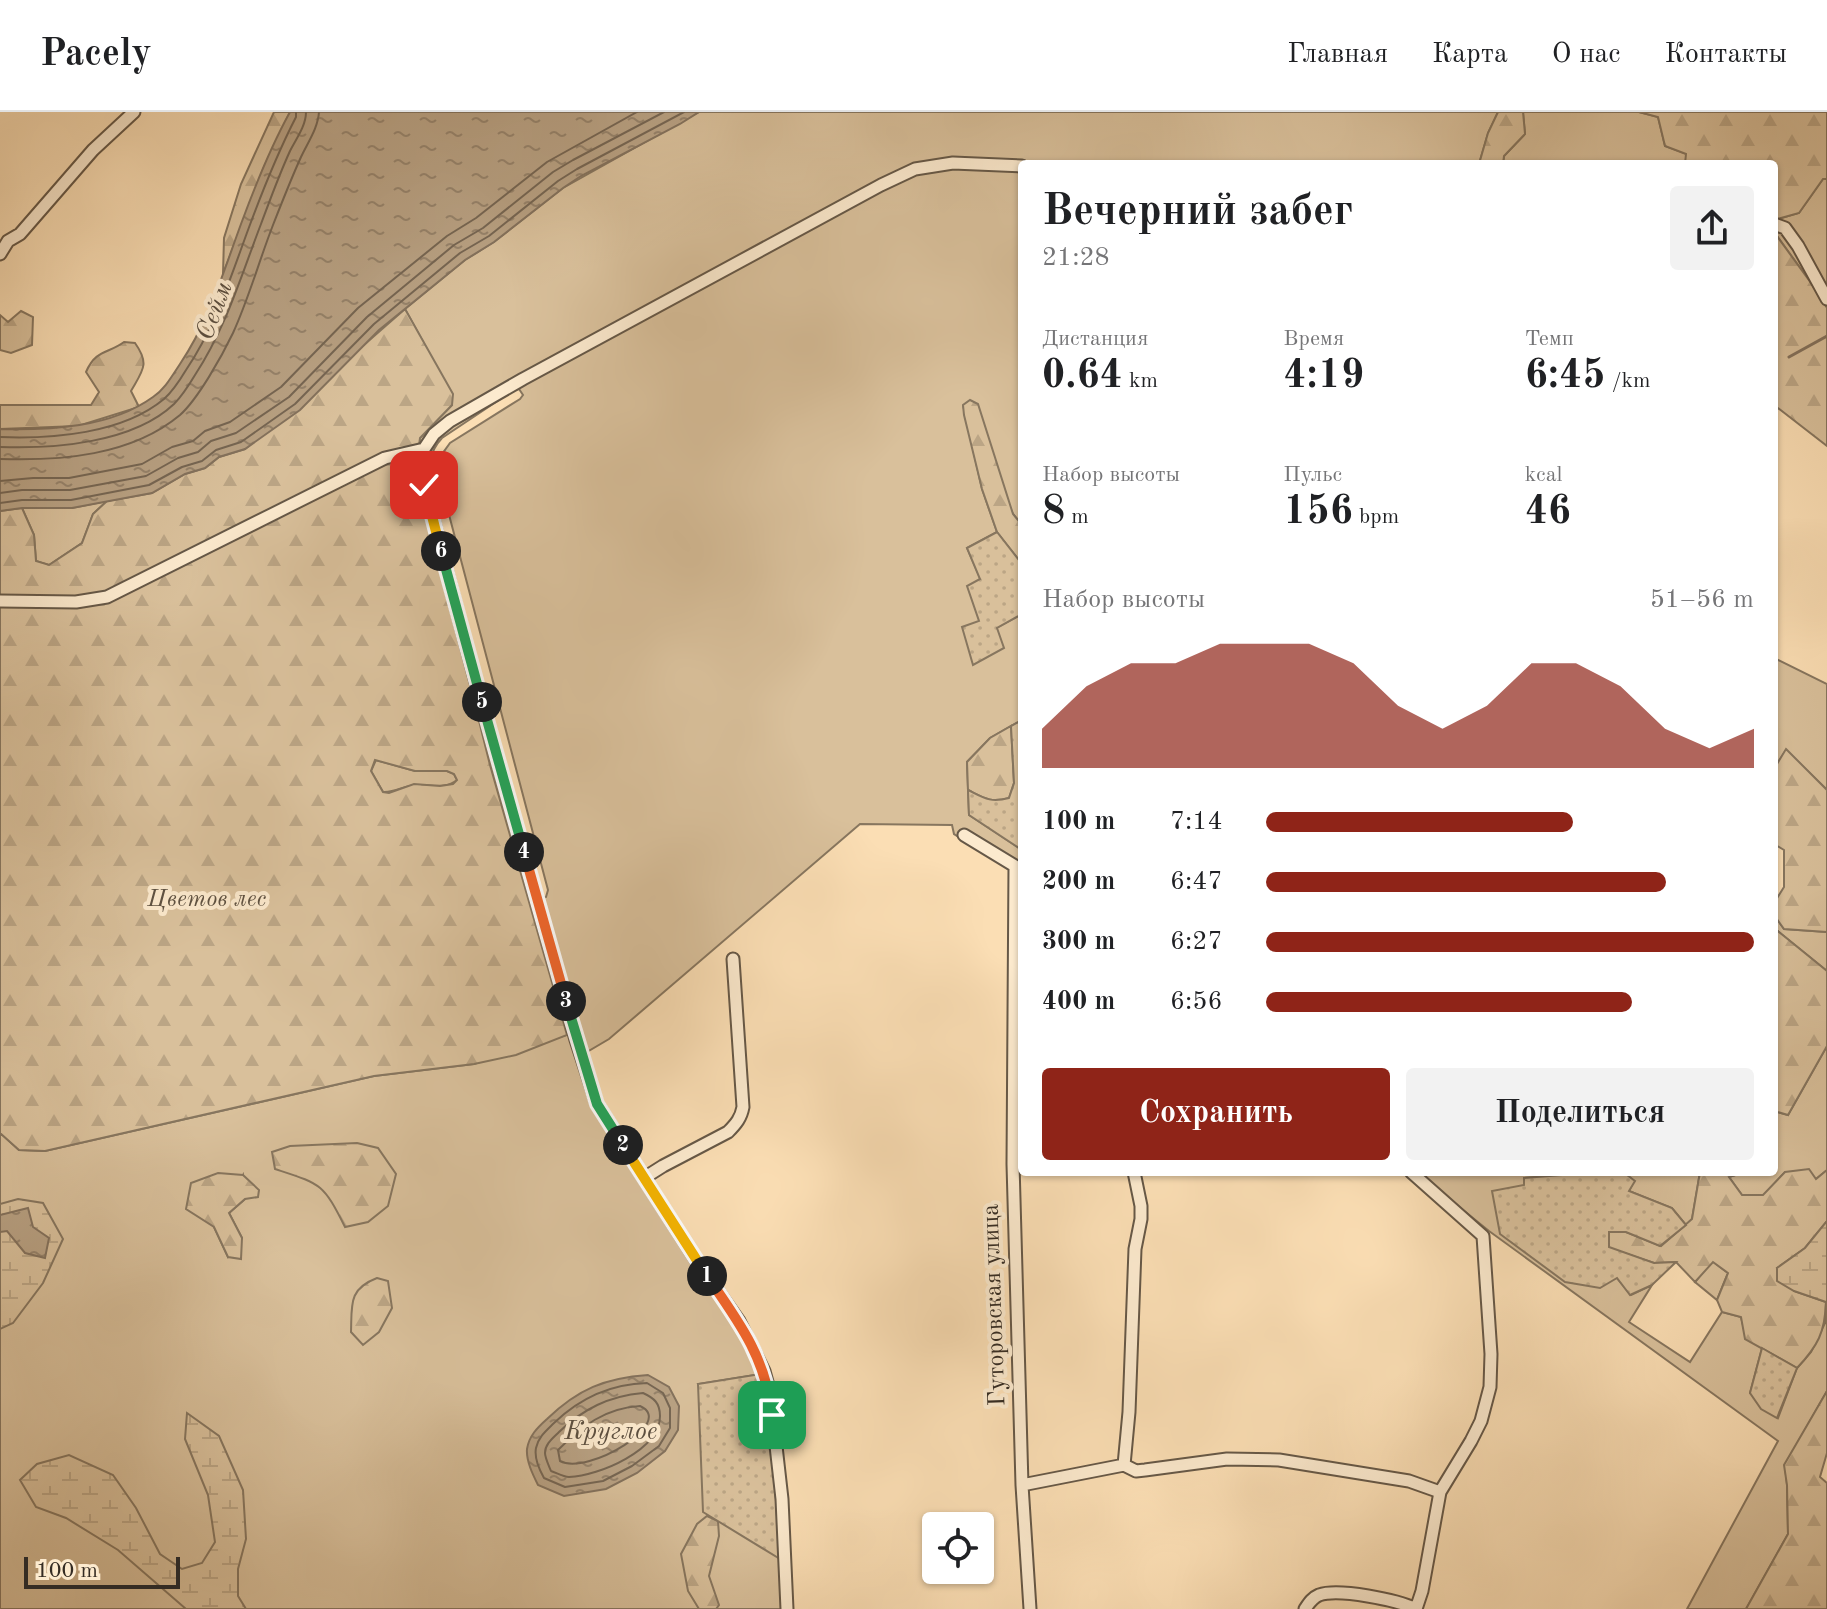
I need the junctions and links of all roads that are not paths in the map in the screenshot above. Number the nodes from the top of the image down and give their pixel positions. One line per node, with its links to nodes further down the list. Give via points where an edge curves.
1 (134, 112): 4 (street)
2 (1018, 166): 6 (street, via 953,163 915,169 881,185 450,421)
3 (1778, 225): 5 (street, via 1798,246)
4 (0, 254)
5 (1827, 299)
6 (424, 449): 7 (street, via 385,458 107,597); 12 (street, via 427,500 582,1055 597,1104)
7 (0, 601)
8 (964, 835): 14 (street, Гуторовская улица, via 1015,866 1013,1164)
9 (733, 959): 12 (street, via 741,1116 728,1132)
10 (1135, 1176): 13 (street, via 1141,1219)
11 (1416, 1176): 15 (street, via 1483,1236 1490,1387 1481,1421)
12 (644, 1178): 16 (street, via 739,1321 764,1371 782,1499)
13 (1124, 1465): 14 (street); 15 (street, via 1136,1471 1227,1459 1279,1460 1409,1481)
14 (1022, 1485): 17 (street, Гуторовская улица)
15 (1440, 1492): 19 (street)
16 (787, 1609)
17 (1030, 1609)
18 (1305, 1609): 19 (street, via 1327,1593 1400,1602)
19 (1416, 1609)

